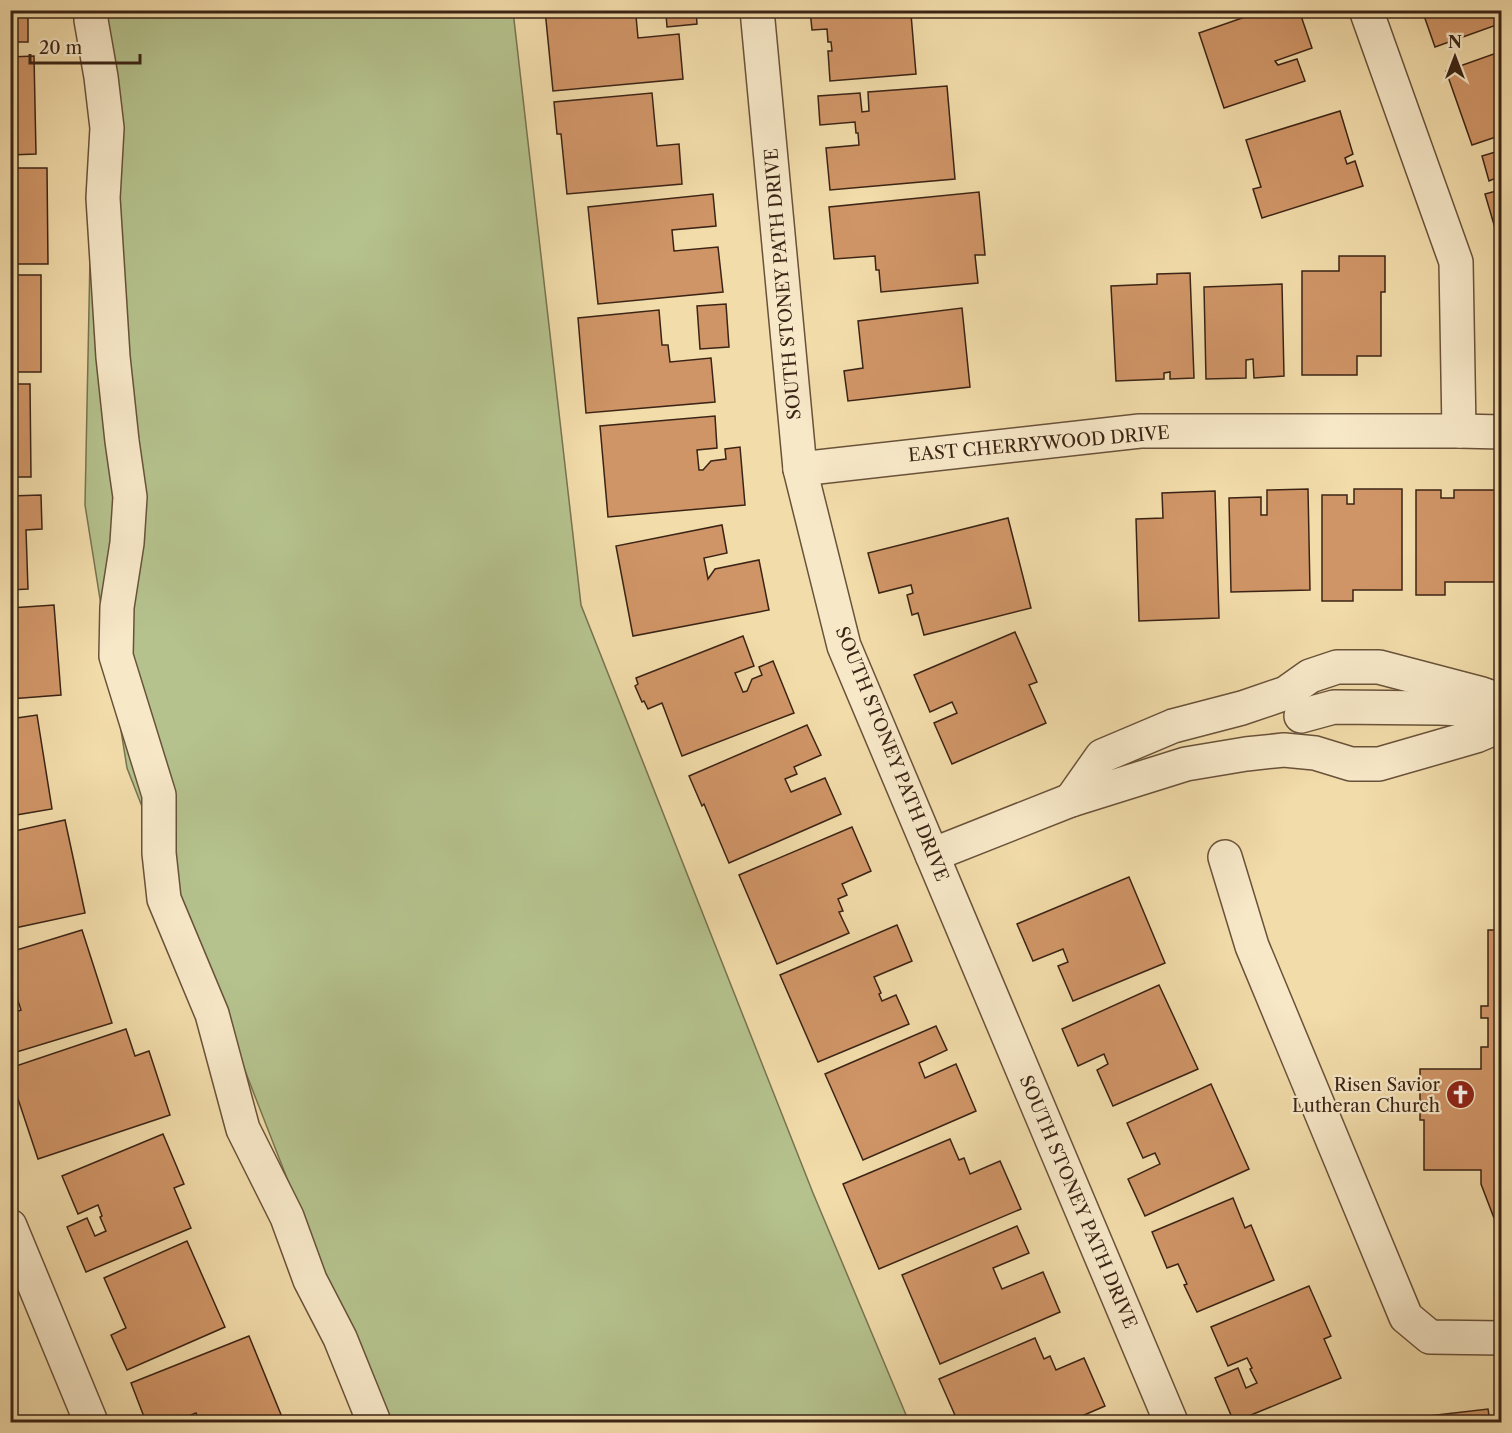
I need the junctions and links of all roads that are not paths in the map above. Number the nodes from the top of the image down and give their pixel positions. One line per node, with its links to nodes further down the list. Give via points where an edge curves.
1 (92, 10): 18 (street, via 107,128 103,198 113,357 130,497 117,607 116,656 159,795 164,899 212,1014 243,1129 287,1217 309,1280 340,1338)
2 (757, 10): 6 (street, SOUTH STONEY PATH DRIVE)
3 (1366, 10): 4 (street, via 1456,262)
4 (1459, 431): 5 (street, EAST CHERRYWOOD DRIVE); 6 (street, EAST CHERRYWOOD DRIVE, via 1140,431)
5 (1502, 432)
6 (800, 468): 13 (street, SOUTH STONEY PATH DRIVE, via 844,646)
7 (1502, 701): 8 (street, via 1379,667 1337,667 1310,676)
8 (1294, 705): 9 (street); 11 (street); 12 (street, via 1242,708 1173,726 1102,756)
9 (1502, 710)
10 (1502, 725): 11 (street, via 1379,764 1351,764)
11 (1302, 752): 12 (street, via 1284,750 1186,764)
12 (1071, 800): 13 (street)
13 (932, 855): 19 (street, SOUTH STONEY PATH DRIVE)
14 (1225, 856): 16 (street, via 1252,946 1406,1317 1430,1337)
15 (10, 1226): 17 (street)
16 (1502, 1338)
17 (91, 1422)
18 (374, 1422)
19 (1171, 1422)

